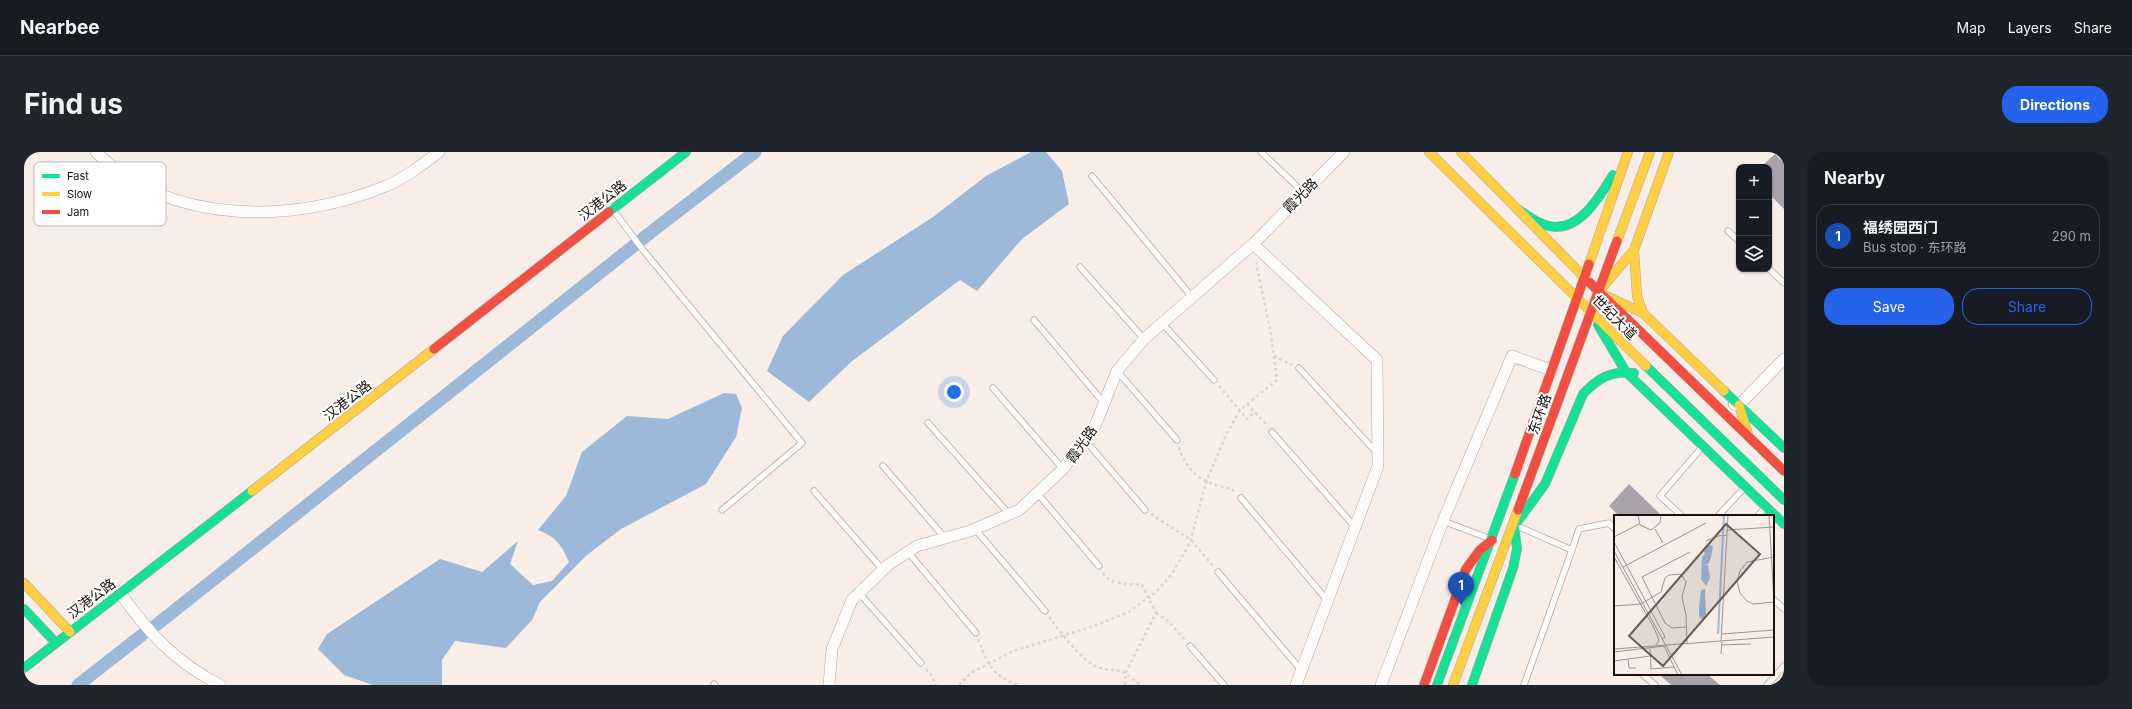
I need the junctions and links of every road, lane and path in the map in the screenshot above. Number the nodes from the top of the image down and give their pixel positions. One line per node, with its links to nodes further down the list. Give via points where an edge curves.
1 (96, 152): 12 (street)
2 (440, 152): 15 (street, via 409,174 386,186 305,208 256,213 202,207)
3 (672, 152): 16 (main road, 汉港公路)
4 (686, 152): 16 (main road, 汉港公路)
5 (1261, 152): 14 (lane)
6 (1344, 152): 14 (street, 霞光路)
7 (1429, 152): 28 (main road, 世纪大道)
8 (1461, 152): 17 (main road, 世纪大道)
9 (1627, 152): 17 (main road, via 1600,196 1579,218 1569,224 1552,227); 24 (main road, 东环路)
10 (1650, 152): 26 (main road, 东环路)
11 (1668, 152): 21 (main road)
12 (108, 162)
13 (1092, 176): 27 (lane)
14 (1303, 192): 20 (street, 霞光路)
15 (166, 194)
16 (609, 206): 36 (main road, 汉港公路); 67 (lane, via 802,443); 89 (main road, 汉港公路)
17 (1519, 210): 24 (main road, 世纪大道)
18 (1728, 231): 19 (lane)
19 (1736, 238)
20 (1252, 244): 27 (street, 霞光路); 34 (path); 57 (street, via 1377,360)
21 (1634, 250): 26 (main road); 30 (main road, via 1636,296)
22 (1080, 267): 33 (lane)
23 (1772, 272): 25 (lane)
24 (1584, 276): 26 (main road, 世纪大道); 28 (main road, 东环路)
25 (1784, 283)
26 (1599, 292): 29 (main road, 东环路); 30 (main road); 44 (main road, 世纪大道)
27 (1192, 297): 32 (street, 霞光路)
28 (1576, 298): 29 (main road, 世纪大道); 38 (main road, 东环路)
29 (1590, 313): 40 (main road); 43 (main road, 世纪大道); 75 (main road, 东环路)
30 (1643, 313): 47 (main road)
31 (1034, 320): 45 (lane)
32 (1162, 323): 33 (street, 霞光路); 41 (lane)
33 (1144, 339): 39 (street, 霞光路)
34 (1274, 356): 37 (path); 46 (path, via 1277,380)
35 (1784, 359): 47 (street)
36 (398, 364)
37 (1300, 368): 57 (lane)
38 (1551, 370): 73 (street, via 1512,356); 81 (main road, 东环路)
39 (1117, 371): 45 (street, 霞光路); 55 (lane)
40 (1626, 372): 43 (main road, via 1651,378); 53 (main road); 75 (main road, via 1608,373 1584,394 1545,484)
41 (1214, 380): 48 (path)
42 (993, 388): 59 (lane)
43 (1669, 388): 53 (main road, 世纪大道)
44 (1711, 400): 47 (street); 52 (main road, 世纪大道)
45 (1104, 403): 54 (street, 霞光路, via 1095,426)
46 (1248, 404): 48 (path); 49 (path)
47 (1739, 405): 52 (main road); 56 (main road)
48 (1240, 410): 49 (path, via 1247,419); 62 (path)
49 (1254, 412): 51 (path)
50 (928, 423): 69 (lane)
51 (1272, 432): 76 (lane)
52 (1749, 437): 60 (main road, 世纪大道)
53 (1709, 439): 61 (main road, 世纪大道); 61 (main road); 70 (lane, via 1660,496)
54 (1084, 440): 59 (street, 霞光路); 68 (lane)
55 (1177, 440): 62 (path, via 1183,458 1192,472)
56 (1784, 448)
57 (1378, 453): 76 (street, via 1378,466)
58 (883, 466): 79 (lane)
59 (1063, 469): 64 (street, 霞光路)
60 (1784, 471)
61 (1751, 480): 66 (main road, 世纪大道); 66 (main road); 71 (lane)
62 (1206, 482): 65 (path, via 1233,490); 80 (path)
63 (814, 491): 85 (lane)
64 (1037, 493): 69 (street, 霞光路, via 1019,510); 84 (lane)
65 (1241, 498): 91 (lane)
66 (1774, 500): 72 (lane); 74 (main road)
67 (722, 510)
68 (1145, 510): 80 (path)
69 (1010, 514): 78 (street, 霞光路)
70 (1681, 515)
71 (1719, 515)
72 (1759, 515)
73 (1443, 521): 81 (lane); 120 (street)
74 (1784, 524)
75 (1514, 525): 82 (lane); 123 (main road, 东环路); 124 (main road, via 1517,549 1513,568)
76 (1355, 527): 91 (street)
77 (1614, 528): 82 (lane, via 1609,523 1579,529)
78 (975, 529): 79 (street, 霞光路); 95 (lane)
79 (945, 538): 83 (street, 霞光路, via 917,546)
80 (1191, 540): 86 (path); 90 (path, via 1171,575)
81 (1492, 540): 121 (main road, via 1476,554 1466,569); 122 (main road, 东环路)
82 (1572, 550): 125 (lane)
83 (908, 552): 85 (street, 霞光路); 99 (lane)
84 (1099, 566): 90 (path, via 1105,576 1116,582 1142,585)
85 (883, 570): 88 (street, 霞光路)
86 (1218, 572): 108 (lane)
87 (24, 583): 98 (main road)
88 (859, 593): 104 (lane); 112 (street, 霞光路, via 852,600 832,649)
89 (120, 594): 98 (main road, 汉港公路); 111 (street, via 154,638 193,670)
90 (1149, 598): 96 (path); 100 (path, via 1129,612 1092,627)
91 (1328, 600): 108 (street)
92 (1774, 600): 94 (lane)
93 (24, 609): 101 (main road)
94 (1784, 609)
95 (1045, 612): 100 (path)
96 (1156, 613): 102 (path, via 1168,621); 109 (path)
97 (76, 615): 98 (main road, 汉港公路)
98 (67, 628): 101 (main road, 汉港公路)
99 (976, 633): 105 (path)
100 (1062, 635): 105 (path, via 1012,651); 109 (path, via 1092,664)
101 (53, 640): 103 (main road, 汉港公路); 107 (main road, 汉港公路)
102 (1190, 646): 118 (lane)
103 (24, 656)
104 (921, 663): 113 (path)
105 (988, 664): 114 (path, via 971,673); 115 (path, via 1005,681)
106 (1784, 666): 127 (lane)
107 (24, 668)
108 (1301, 670): 119 (street)
109 (1126, 672): 116 (path); 117 (path)
110 (1643, 675): 126 (lane)
111 (220, 685)
112 (829, 685)
113 (936, 685)
114 (959, 685)
115 (1017, 685)
116 (1125, 685)
117 (1139, 685)
118 (1224, 685)
119 (1296, 685)
120 (1381, 685)
121 (1424, 685)
122 (1437, 685)
123 (1454, 685)
124 (1472, 685)
125 (1524, 685)
126 (1655, 685)
127 (1767, 685)

